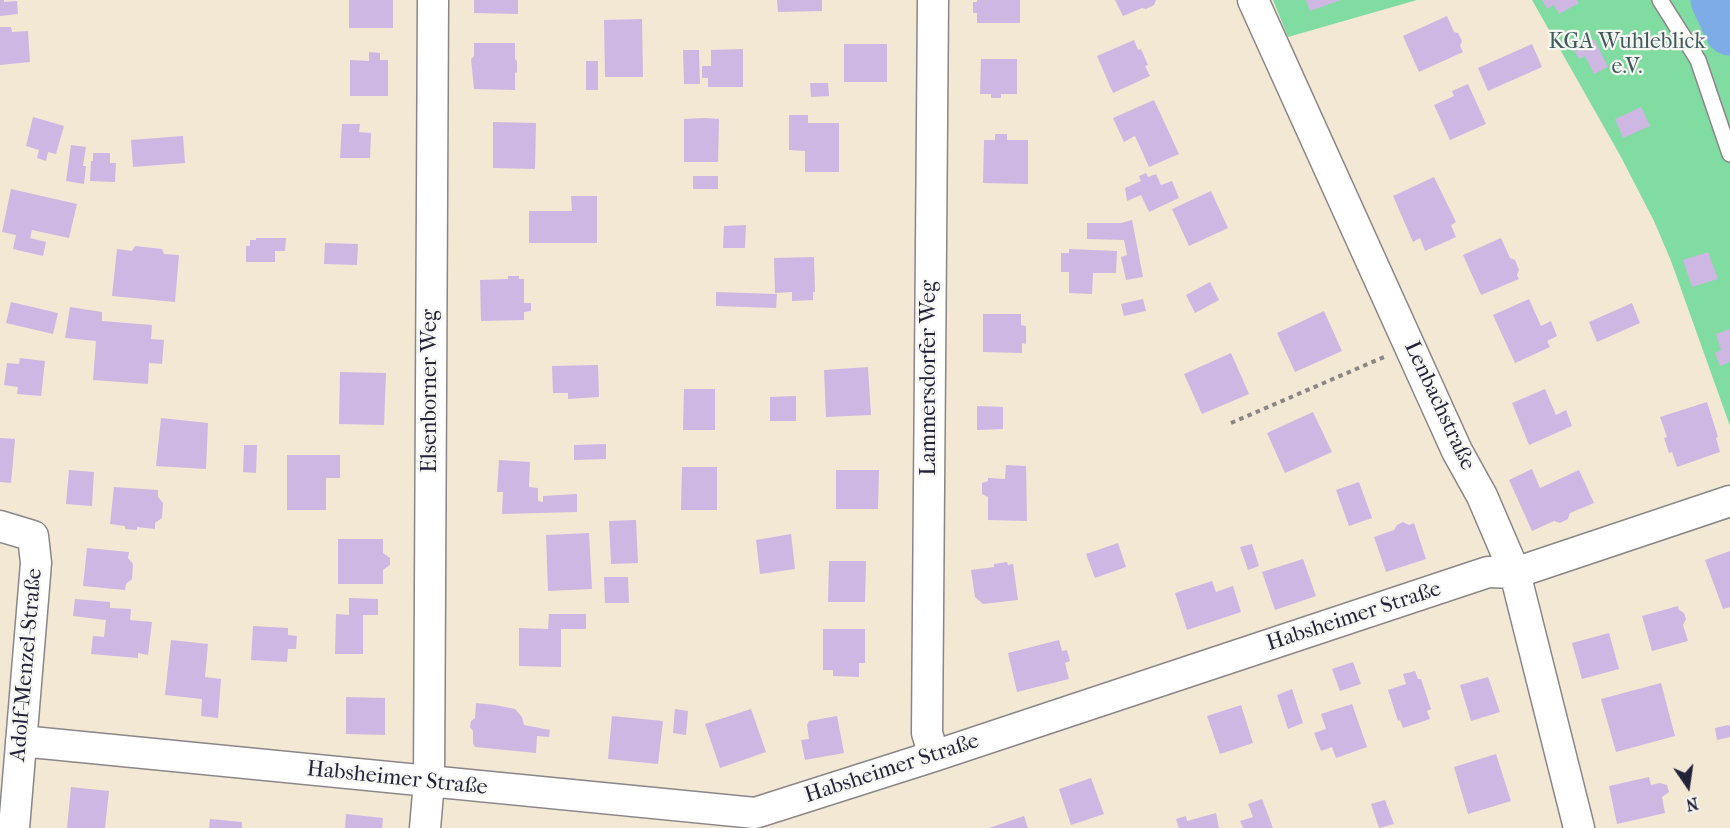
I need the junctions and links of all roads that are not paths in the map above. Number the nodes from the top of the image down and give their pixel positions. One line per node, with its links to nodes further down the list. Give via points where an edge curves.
1 (433, 0): 11 (street, Elsenborner Weg)
2 (933, 0): 10 (street, Lammersdorfer Weg, via 927,733)
3 (1253, 0): 8 (street, Lenbachstraße)
4 (1660, 0): 5 (lane, via 1698,60)
5 (1730, 154)
6 (1730, 501): 8 (street, Habsheimer Straße)
7 (0, 526): 9 (street, Adolf-Menzel-Straße, via 33,536 36,563)
8 (1515, 573): 10 (street, Habsheimer Straße, via 1488,572); 15 (street, Lenbachstraße)
9 (21, 741): 11 (street, Habsheimer Straße); 13 (street, Adolf-Menzel-Straße)
10 (934, 756): 12 (street, Habsheimer Straße)
11 (429, 782): 12 (street, Habsheimer Straße); 14 (street, Elsenborner Weg)
12 (757, 820)
13 (14, 828)
14 (425, 828)
15 (1579, 828)

